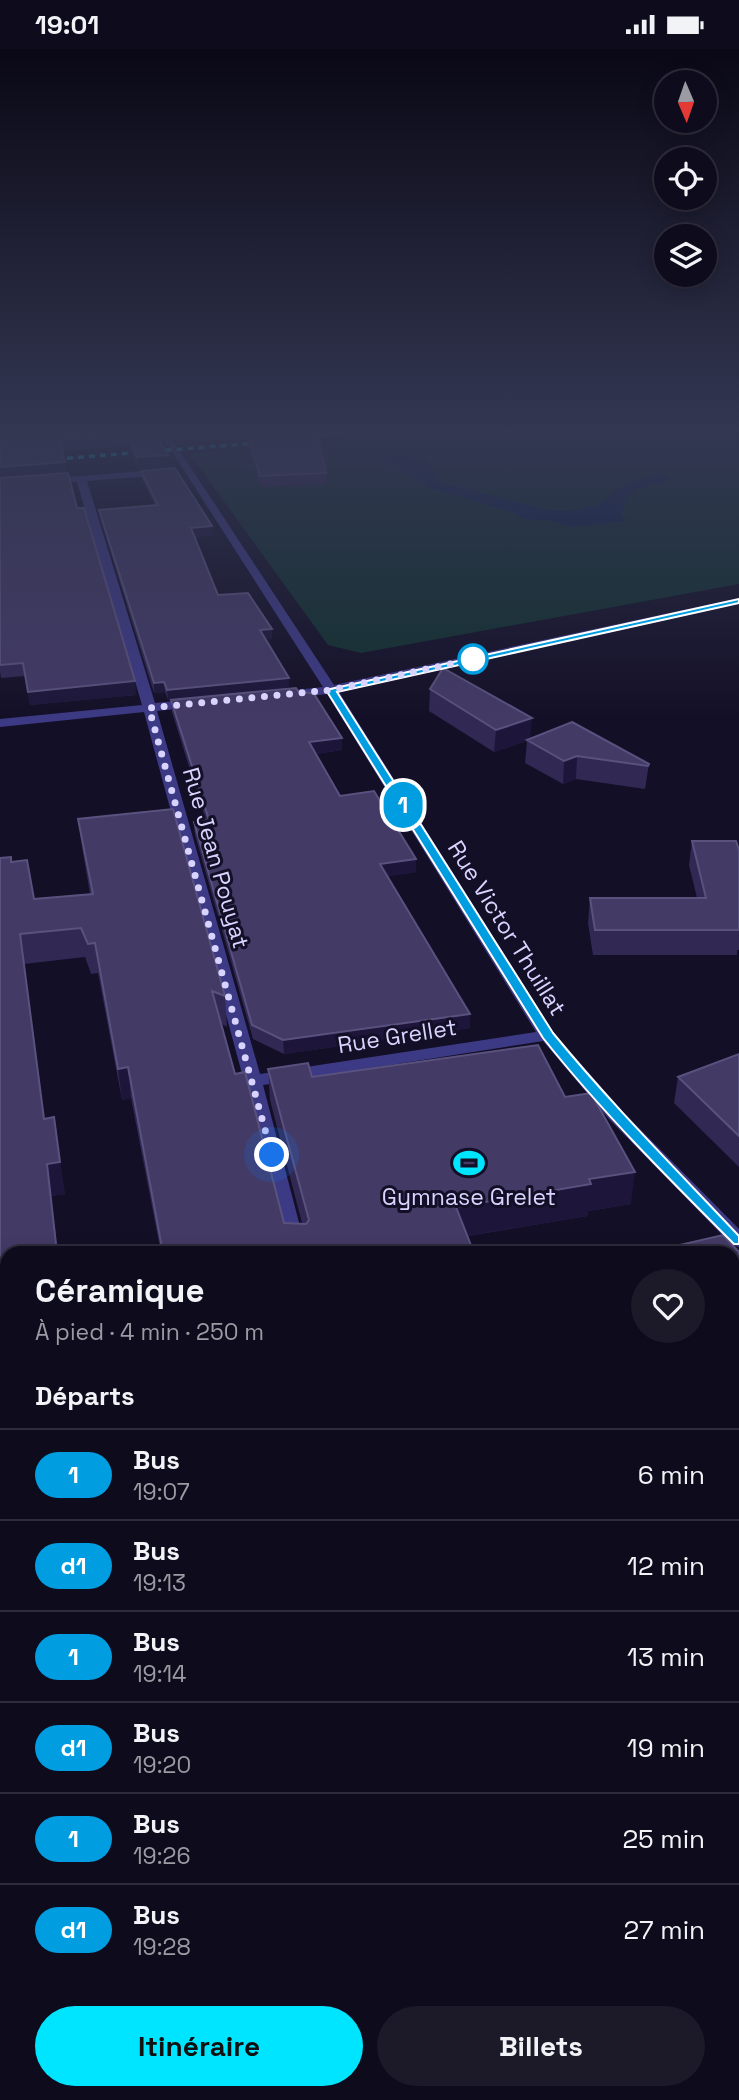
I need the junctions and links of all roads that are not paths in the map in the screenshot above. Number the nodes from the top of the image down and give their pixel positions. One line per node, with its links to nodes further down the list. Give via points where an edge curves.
1 (96, 529): 7 (street, Rue Jean Pouyat)
2 (226, 529): 4 (street, Rue Victor Thuillat)
3 (739, 601): 4 (street)
4 (331, 690): 5 (street); 9 (street, Rue Victor Thuillat)
5 (278, 696)
6 (213, 702): 7 (street)
7 (149, 708): 8 (street); 10 (street, Rue Jean Pouyat)
8 (0, 723)
9 (547, 1035): 10 (street, Rue Grellet); 11 (street, Rue Victor Thuillat, via 662,1163)
10 (253, 1081): 12 (street, Rue Jean Pouyat)
11 (739, 1240)
12 (295, 1246)

